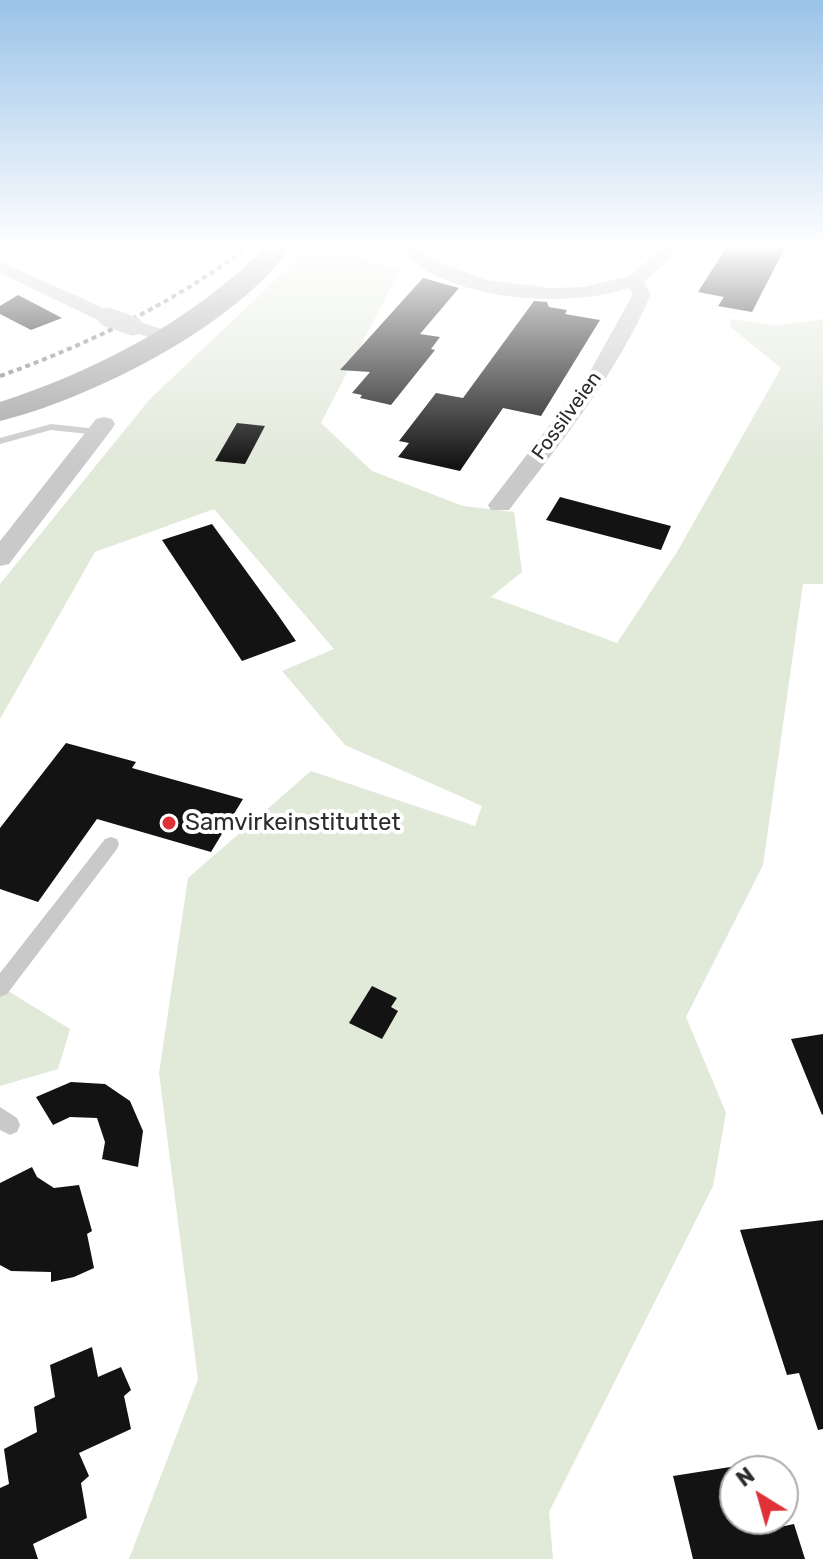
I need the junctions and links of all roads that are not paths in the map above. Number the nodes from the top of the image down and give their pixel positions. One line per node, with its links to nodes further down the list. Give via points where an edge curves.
1 (118, 321): 4 (street, bridge)
2 (170, 321): 4 (main road)
3 (632, 321): 9 (street, Fossilveien, via 573,413)
4 (152, 332): 5 (main road, via 56,379); 6 (main road, via 83,383)
5 (0, 399)
6 (0, 412)
7 (101, 428): 8 (lane, via 51,427); 10 (street)
8 (0, 441)
9 (500, 505)
10 (0, 558)
11 (111, 844): 12 (lane)
12 (0, 988)

